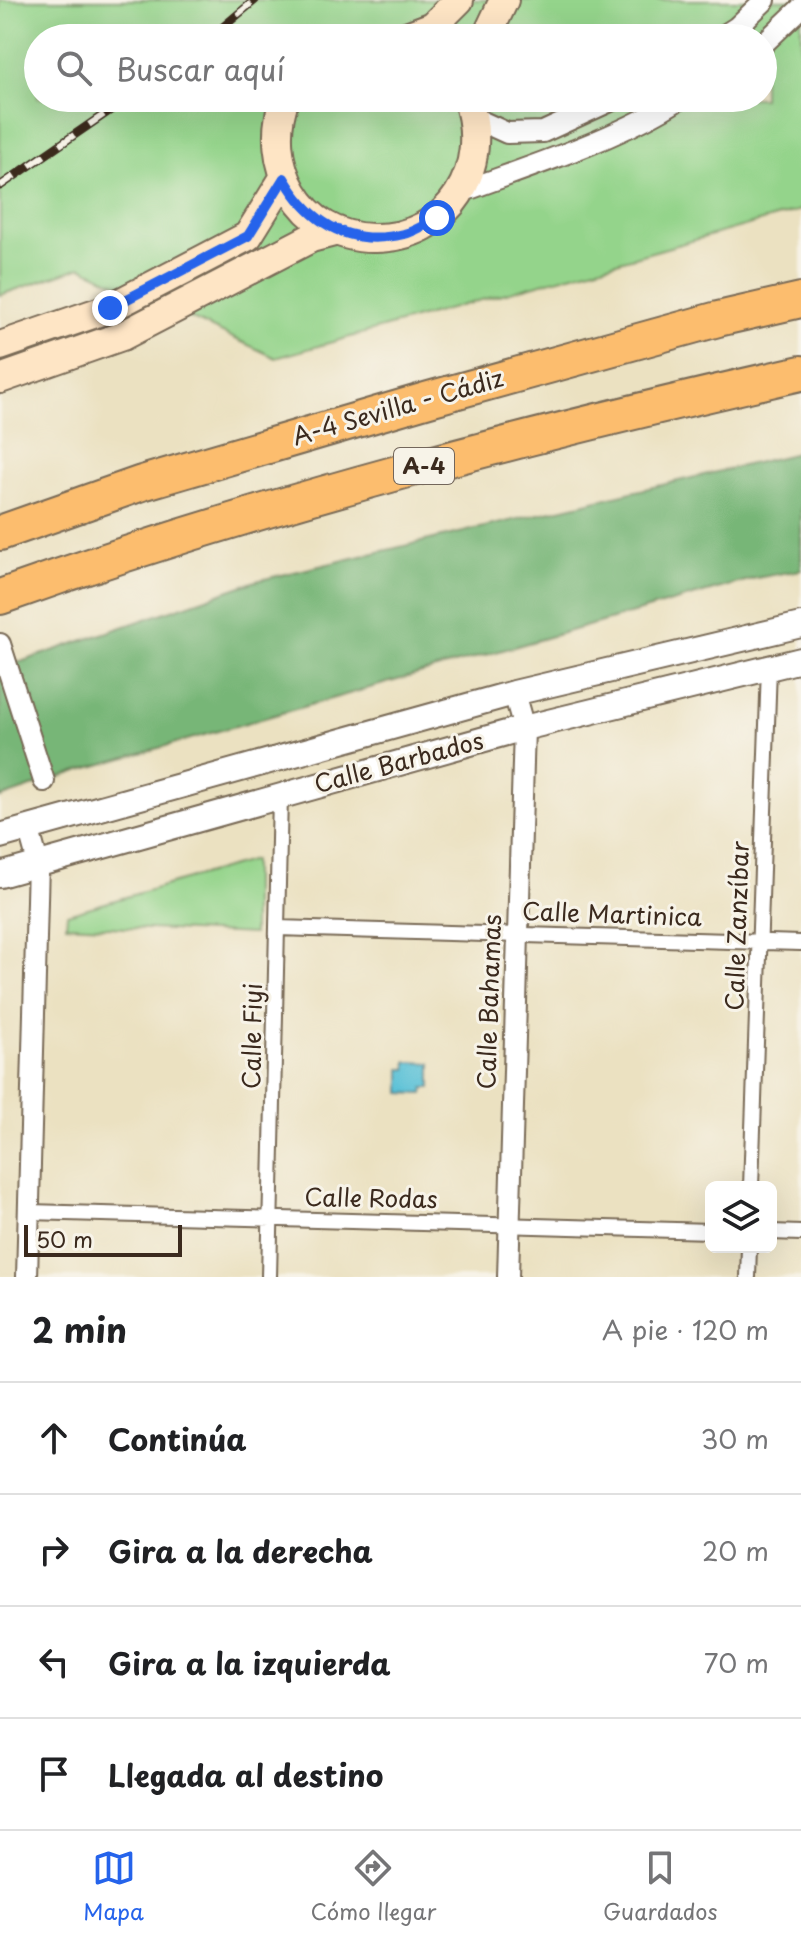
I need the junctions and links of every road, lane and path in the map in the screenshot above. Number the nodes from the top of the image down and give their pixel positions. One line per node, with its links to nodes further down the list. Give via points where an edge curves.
1 (459, 0): 5 (main road)
2 (504, 0): 6 (main road)
3 (765, 0): 7 (street)
4 (801, 8): 8 (street)
5 (435, 24)
6 (493, 24)
7 (740, 24)
8 (777, 31)
9 (280, 112): 14 (main road, via 276,148)
10 (471, 112): 15 (main road, via 476,144)
11 (476, 112): 12 (street, via 507,133 543,132)
12 (587, 112)
13 (659, 112): 15 (street)
14 (284, 178): 16 (main road, via 297,200); 18 (main road, via 248,236 110,308)
15 (461, 192): 16 (main road, via 437,218 407,234 372,239)
16 (338, 231): 20 (main road, via 311,238 122,336)
17 (801, 300): 21 (highway, A-4 Sevilla - Cádiz, via 429,399 142,483)
18 (0, 346)
19 (801, 373): 22 (highway, A-4, via 294,502)
20 (0, 379)
21 (0, 533)
22 (0, 597)
23 (801, 625): 27 (street, Calle Barbados)
24 (0, 644): 29 (street)
25 (801, 660): 26 (street, Calle Barbados)
26 (769, 667): 28 (street, Calle Barbados); 37 (street, Calle Zanzíbar)
27 (514, 693): 28 (street, Calle Bahamas); 31 (street, Calle Barbados)
28 (524, 728): 30 (street, Calle Barbados); 36 (street, Calle Bahamas)
29 (44, 781)
30 (280, 796): 33 (street, Calle Barbados); 35 (street, Calle Fiyi)
31 (28, 827): 32 (street, Calle Barbados); 33 (street)
32 (0, 836)
33 (38, 863): 34 (street, Calle Barbados); 40 (street)
34 (0, 875)
35 (277, 928): 36 (street, Calle Martinica); 41 (street, Calle Fiyi)
36 (518, 935): 37 (street, Calle Martinica); 42 (street, Calle Bahamas)
37 (759, 941): 38 (street, Calle Martinica); 39 (street, Calle Zanzíbar)
38 (801, 943)
39 (751, 1181)
40 (29, 1212): 41 (street, Calle Rodas); 47 (street)
41 (270, 1218): 42 (street, Calle Rodas); 48 (street, Calle Fiyi)
42 (510, 1224): 43 (street, Calle Rodas); 49 (street, Calle Bahamas)
43 (705, 1231)
44 (777, 1232): 45 (street)
45 (801, 1233)
46 (749, 1253): 50 (street)
47 (27, 1277)
48 (269, 1277)
49 (508, 1277)
50 (748, 1277)

